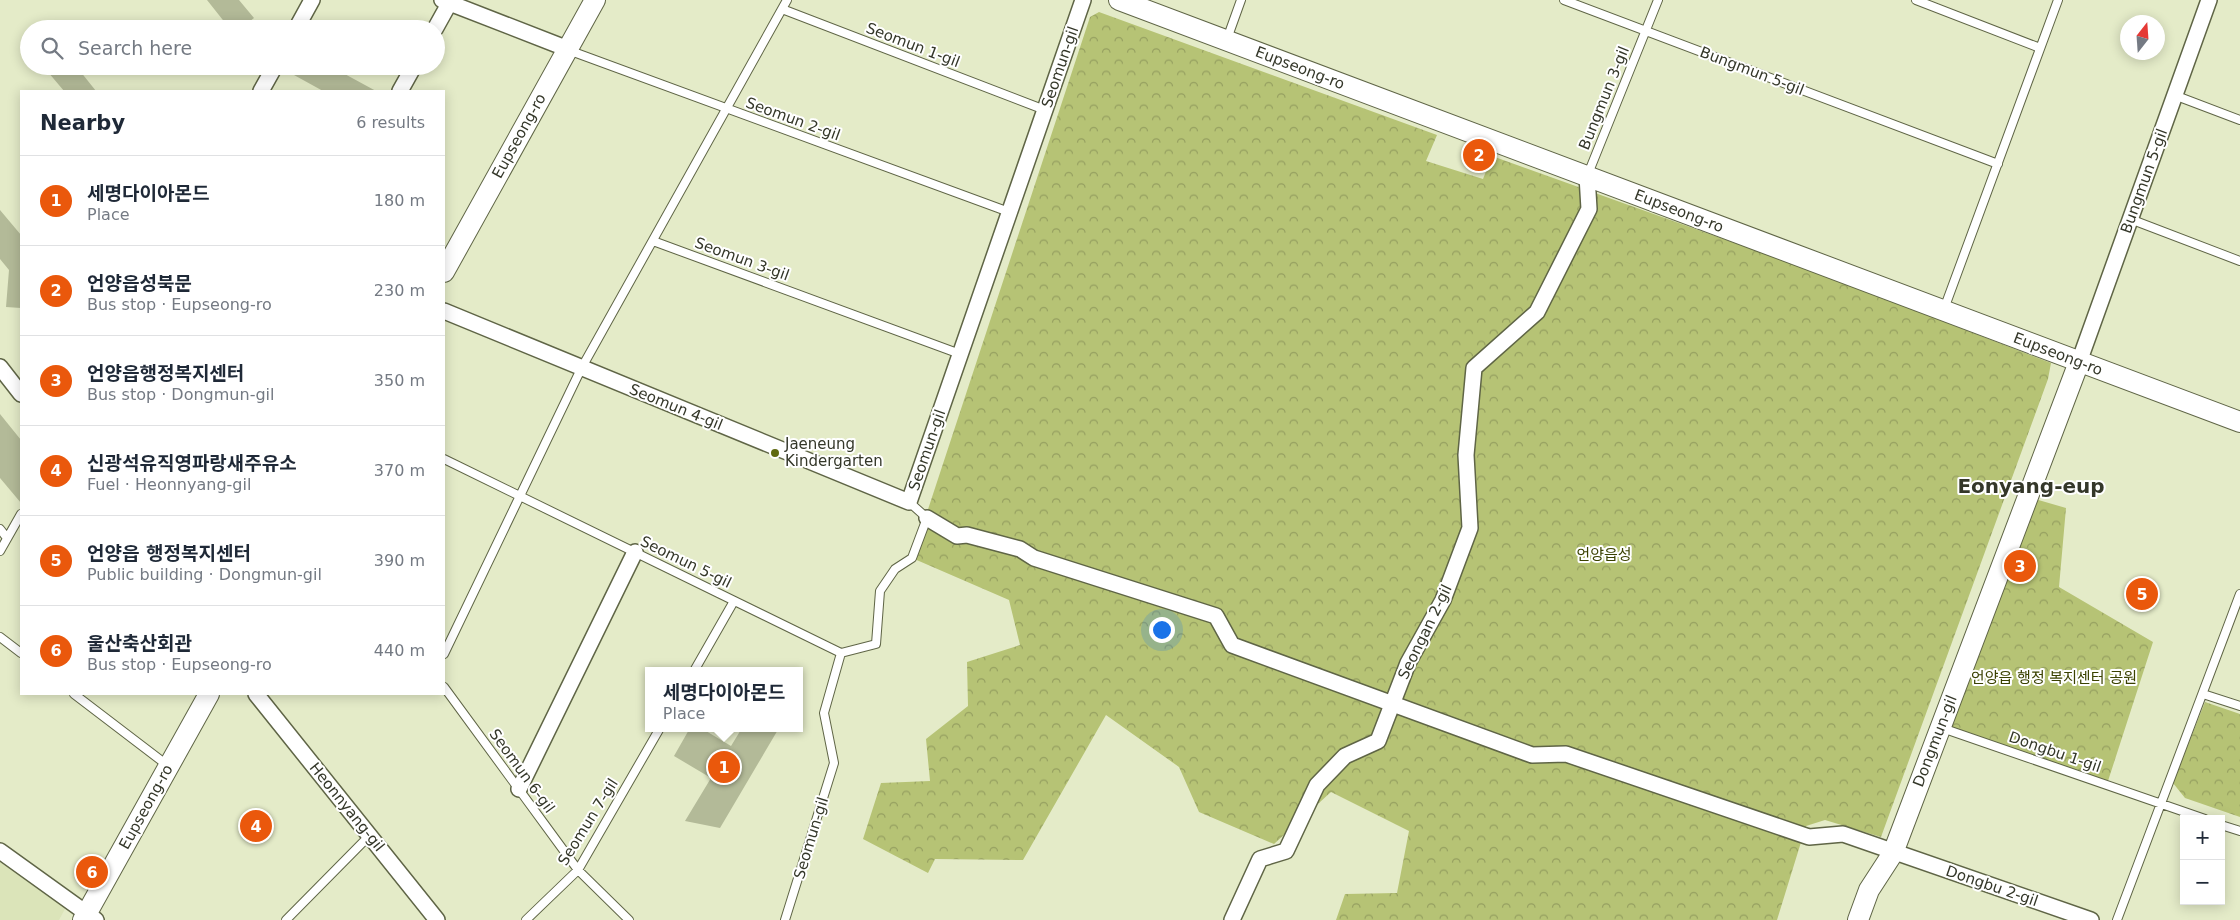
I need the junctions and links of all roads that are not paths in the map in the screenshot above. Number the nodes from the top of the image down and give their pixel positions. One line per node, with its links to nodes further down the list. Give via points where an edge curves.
1 (312, 0): 14 (street)
2 (595, 0): 19 (street, Eupseong-ro)
3 (787, 0): 13 (lane)
4 (1083, 0): 26 (street, Seomun-gil)
5 (1119, 0): 17 (street, Eupseong-ro)
6 (1241, 0): 17 (lane)
7 (1564, 0): 16 (lane, Bungmun 3-gil)
8 (1658, 0): 16 (lane, Bungmun 3-gil)
9 (1916, 0): 18 (lane)
10 (2058, 0): 18 (lane)
11 (2209, 0): 24 (street, Bungmun 5-gil)
12 (446, 1): 15 (street); 19 (street)
13 (782, 10): 25 (lane); 26 (lane, Seomun 1-gil)
14 (301, 20)
15 (439, 20)
16 (1646, 31): 28 (lane, Bungmun 5-gil); 29 (lane, Bungmun 3-gil)
17 (1227, 41): 29 (street, Eupseong-ro)
18 (2040, 48): 28 (lane)
19 (568, 50): 25 (lane, Seomun 2-gil); 34 (street, Eupseong-ro)
20 (270, 75): 22 (street)
21 (409, 75): 23 (street)
22 (262, 90)
23 (401, 90)
24 (2174, 95): 27 (lane); 31 (street, Bungmun 5-gil)
25 (726, 109): 30 (lane, Seomun 2-gil); 32 (lane)
26 (1045, 110): 30 (street, Seomun-gil)
27 (2240, 120)
28 (1998, 164): 36 (lane)
29 (1587, 176): 36 (street, Eupseong-ro); 64 (street, Seongan 2-gil, via 1589,209 1537,312 1474,368 1466,455 1470,528 1443,600 1408,663)
30 (1009, 212): 37 (street, Seomun-gil)
31 (2130, 219): 33 (lane); 38 (street, Bungmun 5-gil)
32 (653, 241): 37 (lane, Seomun 3-gil); 40 (lane)
33 (2240, 262)
34 (445, 270)
35 (445, 311): 40 (street, Seomun 4-gil)
36 (1944, 311): 38 (street, Eupseong-ro)
37 (960, 354): 45 (street, Seomun-gil)
38 (2079, 362): 42 (street, Eupseong-ro); 66 (street, Dongmun-gil)
39 (0, 367): 41 (street)
40 (581, 369): 44 (lane); 45 (street, Seomun 4-gil)
41 (20, 393)
42 (2240, 422)
43 (445, 459): 44 (lane, Seomun 5-gil)
44 (520, 495): 51 (lane, Seomun 5-gil); 56 (lane)
45 (909, 502): 47 (lane, Seomun-gil)
46 (20, 516): 49 (lane)
47 (927, 518): 57 (lane, via 912,558 895,569 880,591 876,644); 64 (street, Dongbu 2-gil, via 957,536 966,535 1020,548 1034,558 1216,616 1232,645)
48 (0, 529): 49 (lane)
49 (7, 538): 50 (lane)
50 (0, 551)
51 (635, 552): 53 (lane, Seomun 5-gil); 69 (street)
52 (2240, 594): 60 (lane)
53 (734, 601): 57 (lane, Seomun 5-gil); 58 (lane)
54 (0, 637): 55 (lane)
55 (20, 652)
56 (445, 652)
57 (841, 653): 83 (lane, Seomun-gil, via 824,713 834,763)
58 (696, 667)
59 (445, 689): 69 (lane, Seomun 6-gil)
60 (2203, 694): 65 (lane); 70 (lane)
61 (75, 695): 68 (lane)
62 (208, 695): 68 (street, Eupseong-ro)
63 (257, 695): 74 (street, Heonnyang-gil)
64 (1393, 704): 76 (street, Dongbu 2-gil, via 1532,755 1566,754 1808,837 1843,834); 84 (street, Seongan 2-gil, via 1378,741 1345,756 1317,785 1286,851 1260,859)
65 (2240, 706)
66 (1940, 727): 70 (lane, Dongbu 1-gil); 76 (street, Dongmun-gil)
67 (658, 732): 77 (lane, Seomun 7-gil)
68 (169, 766): 78 (street, Eupseong-ro)
69 (519, 789): 77 (lane, Seomun 6-gil)
70 (2160, 803): 71 (lane, Dongbu 1-gil); 87 (lane)
71 (2194, 815)
72 (2225, 826): 73 (lane)
73 (2240, 832)
74 (370, 834): 79 (lane); 80 (street, Heonnyang-gil)
75 (0, 851): 78 (street)
76 (1893, 853): 85 (street, Dongmun-gil, via 1868,890); 86 (street, Dongbu 2-gil)
77 (578, 870): 81 (lane, Seomun 7-gil); 82 (lane, Seomun 6-gil)
78 (88, 918)
79 (286, 920)
80 (437, 920)
81 (526, 920)
82 (629, 920)
83 (785, 920)
84 (1232, 920)
85 (1858, 920)
86 (2091, 920)
87 (2117, 920)

